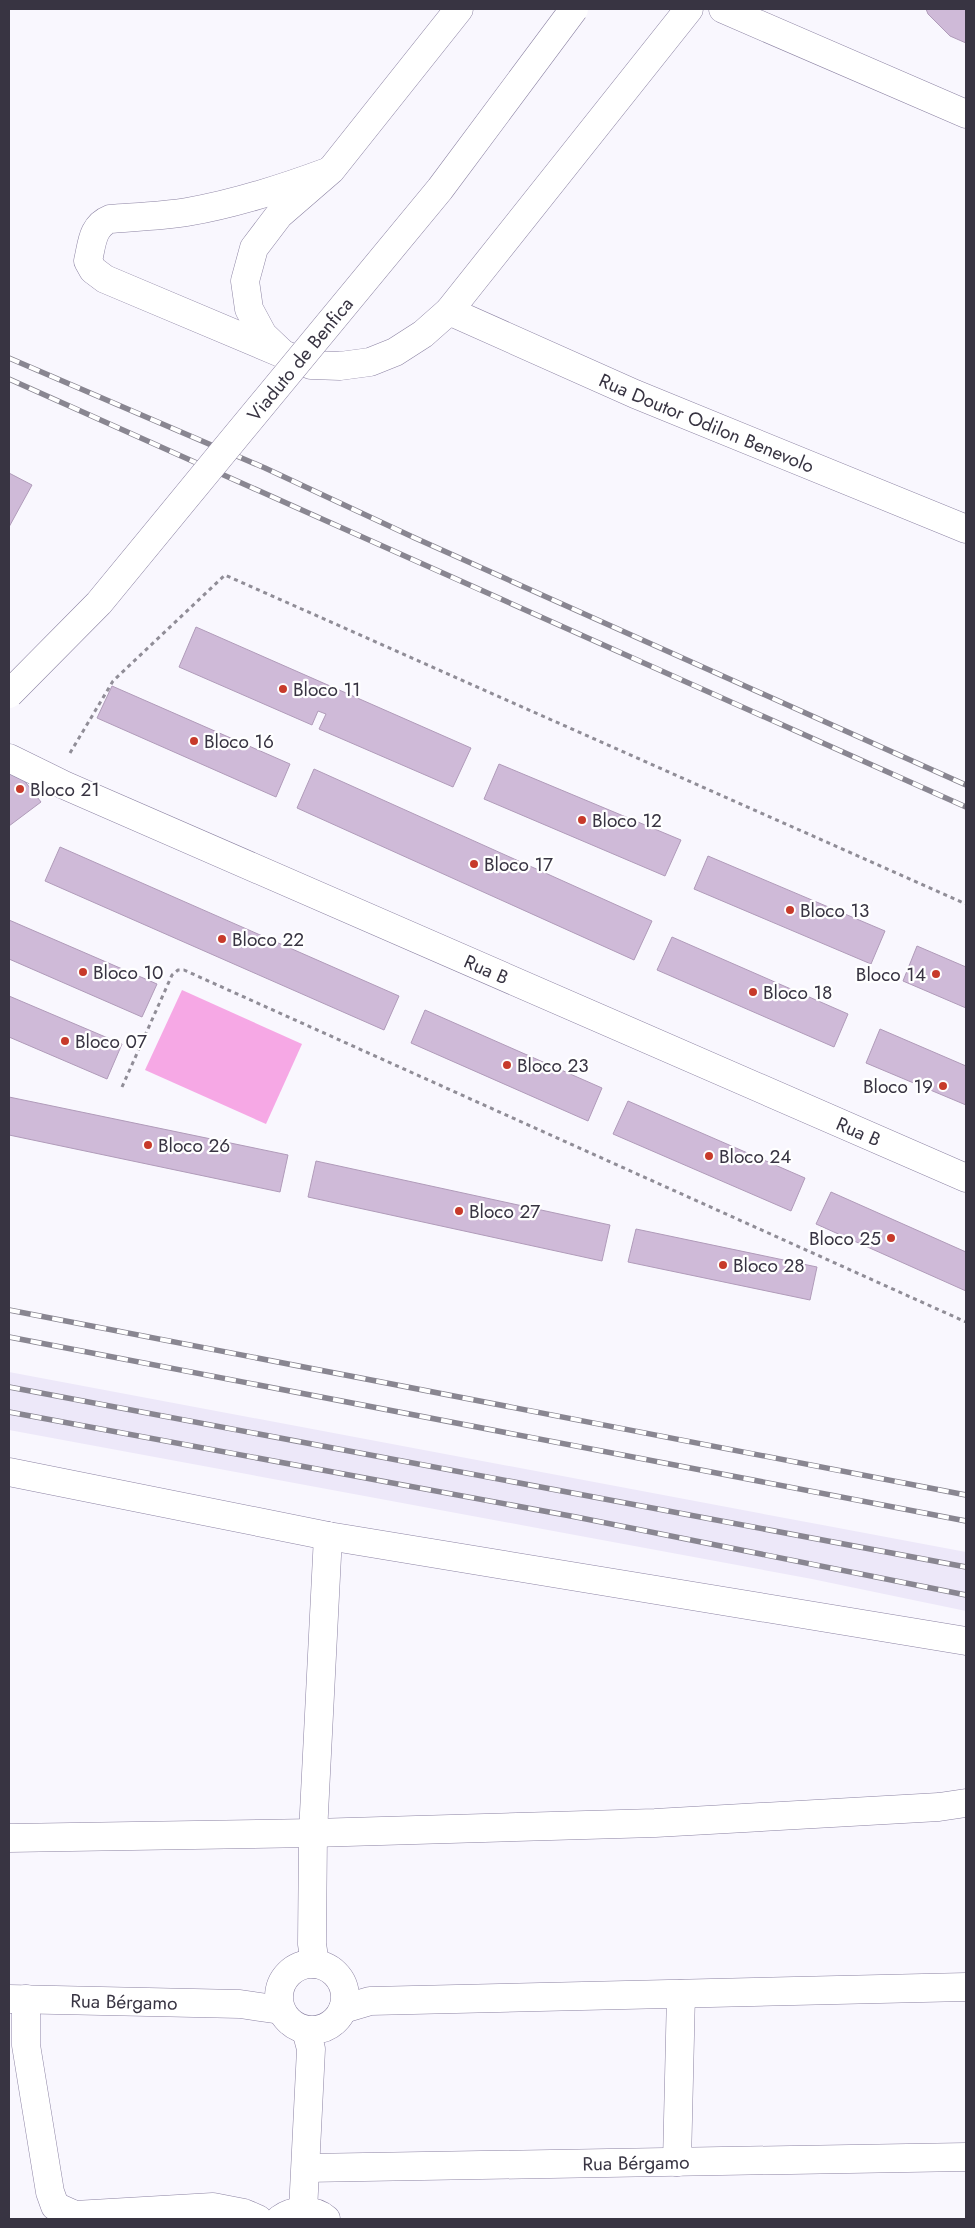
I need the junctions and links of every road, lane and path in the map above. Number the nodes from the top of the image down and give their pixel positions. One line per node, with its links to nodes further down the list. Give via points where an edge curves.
1 (459, 9): 6 (street)
2 (574, 9): 10 (street, Viaduto de Benfica, bridge, via 440,189 99,603)
3 (689, 9): 7 (street)
4 (723, 9): 5 (street)
5 (966, 114)
6 (331, 170): 8 (street, via 279,215 254,248 245,281 249,309 263,335); 8 (street, via 274,192 224,205 185,213 110,219 101,222 94,232 88,261 93,270 105,279)
7 (448, 312): 8 (street, via 395,352 370,362 311,365); 9 (street, Rua Doutor Odilon Benevolo, via 635,394)
8 (283, 354)
9 (966, 530)
10 (9, 694)
11 (9, 758): 12 (street, Rua B)
12 (54, 780): 13 (path, via 114,681 225,575); 15 (street, Rua B)
13 (966, 904)
14 (122, 1087): 16 (path, via 172,975 184,970)
15 (966, 1178)
16 (966, 1322)
17 (9, 1472): 18 (street)
18 (328, 1536): 19 (street); 21 (street)
19 (966, 1641)
20 (966, 1803): 21 (street, via 655,1824)
21 (313, 1833): 22 (street); 23 (street)
22 (9, 1838)
23 (311, 1958): 27 (street, via 334,1972); 28 (street, via 287,1975 280,1985)
24 (966, 1987): 25 (street)
25 (681, 1994): 27 (street); 31 (street)
26 (17, 1999): 28 (street, Rua Bérgamo); 34 (street, via 55,2206 75,2215 213,2207)
27 (353, 2001): 29 (street, via 338,2018)
28 (280, 2004): 29 (street, via 287,2021)
29 (312, 2036): 32 (street)
30 (966, 2157): 31 (street, Rua Bérgamo)
31 (677, 2162): 32 (street, Rua Bérgamo)
32 (306, 2168): 33 (street)
33 (303, 2216)
34 (258, 2219)

